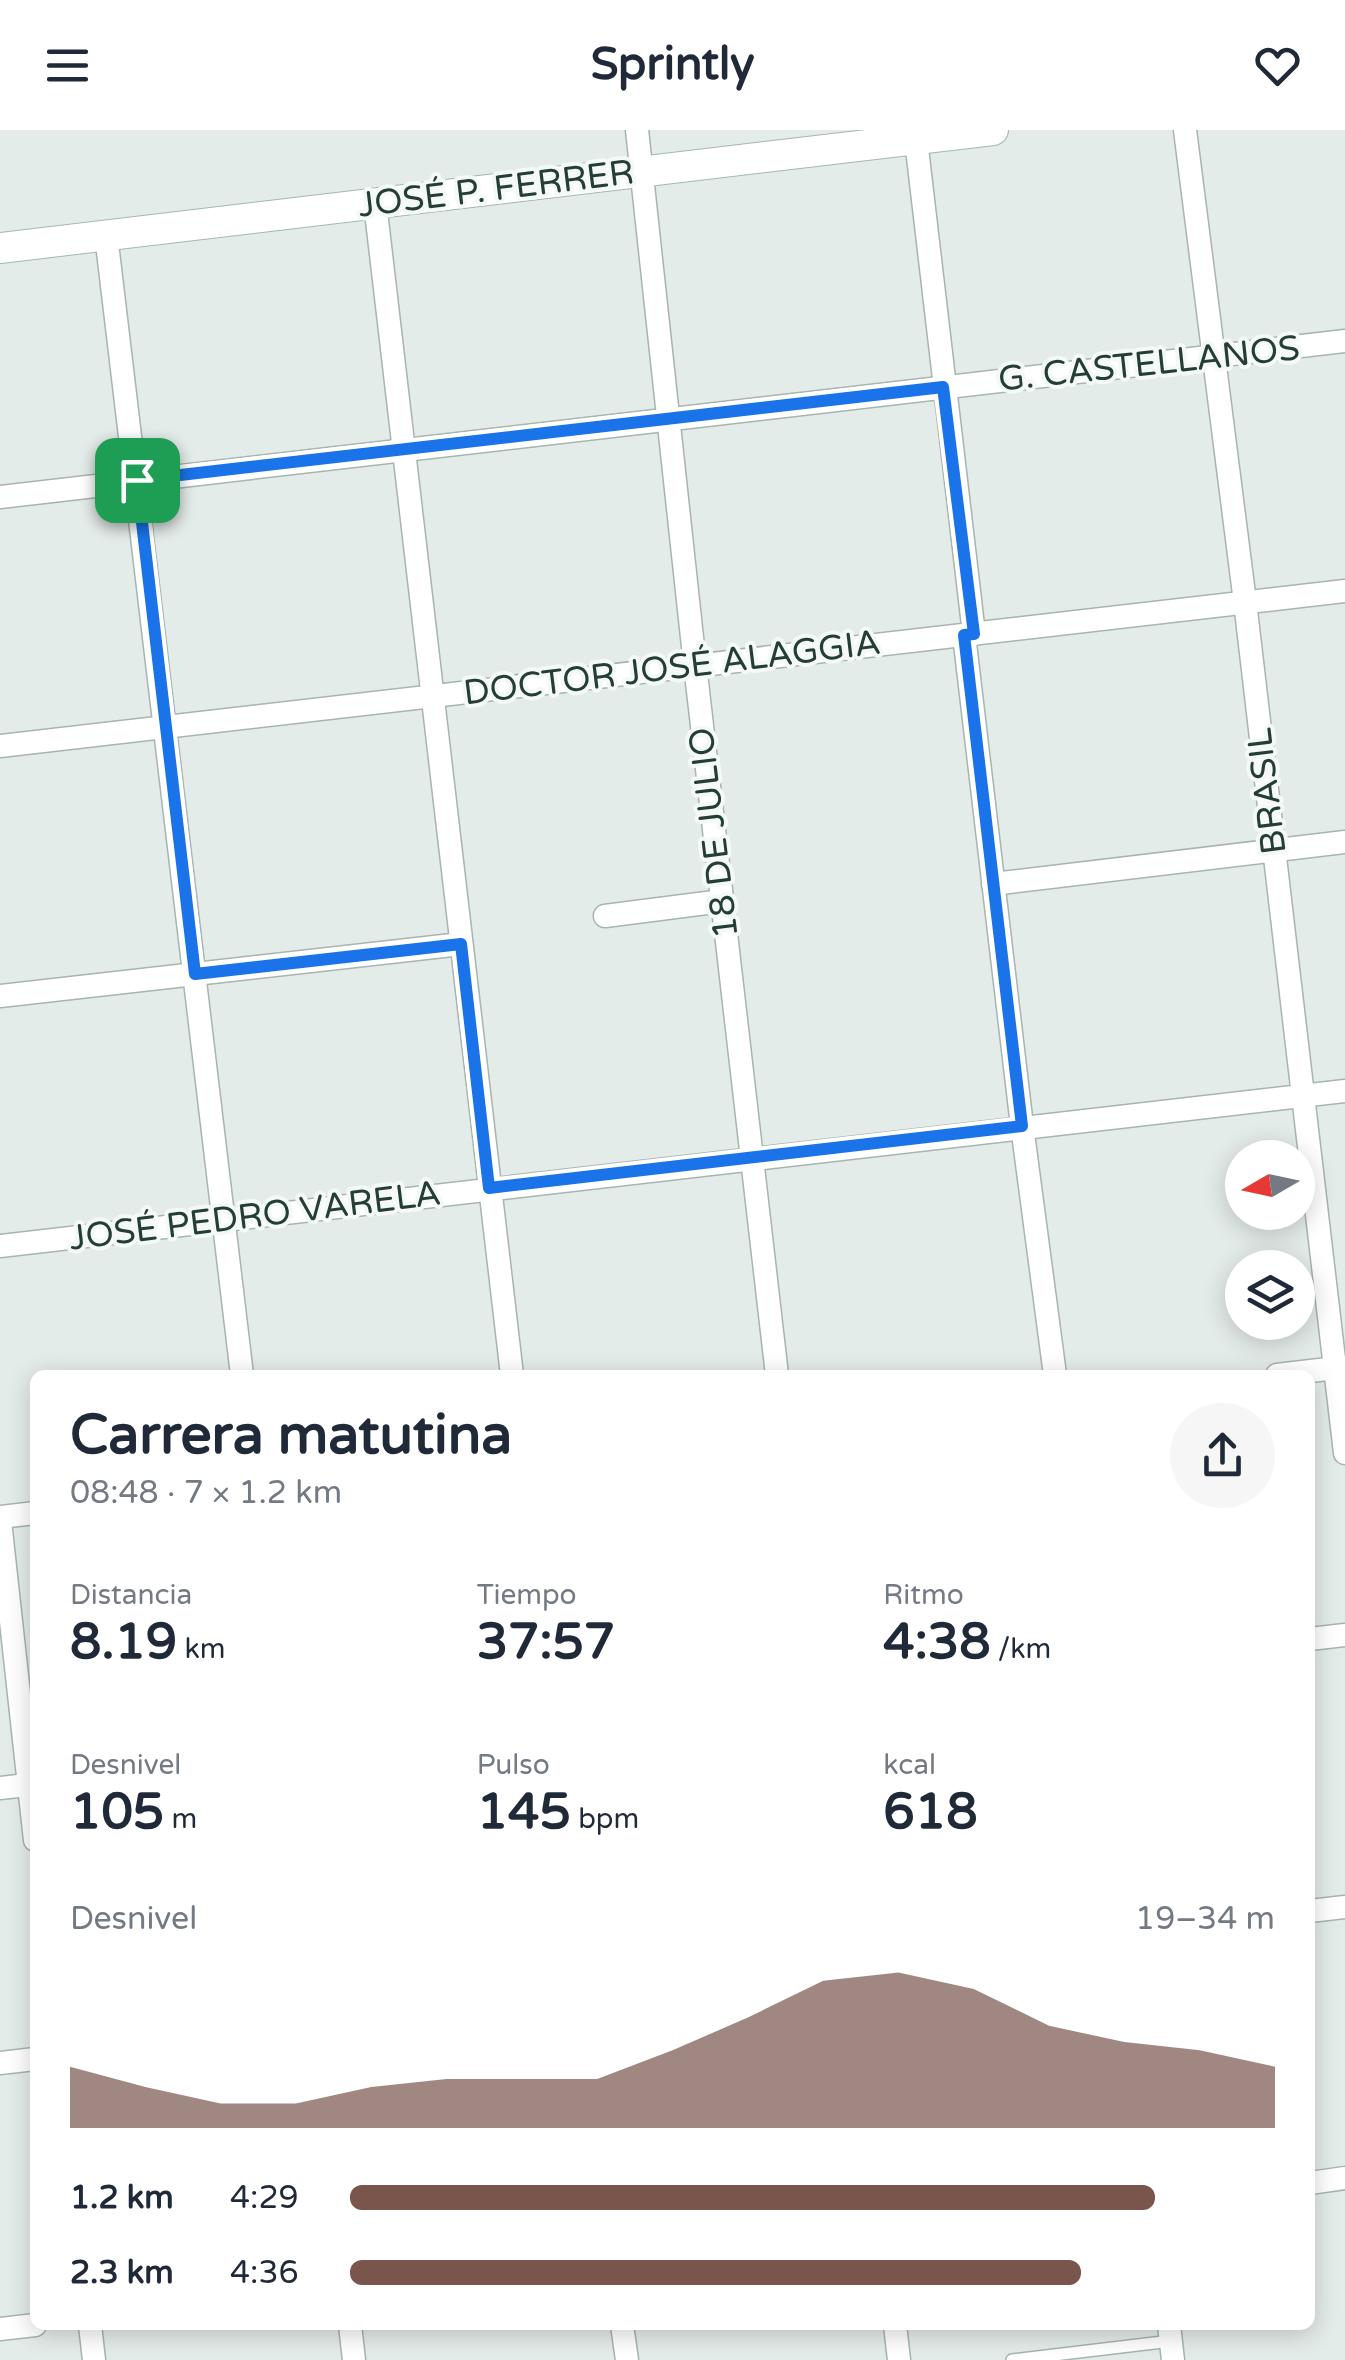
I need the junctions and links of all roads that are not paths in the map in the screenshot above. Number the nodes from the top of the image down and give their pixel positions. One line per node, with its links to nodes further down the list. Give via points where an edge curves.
1 (637, 130): 5 (street, 18 DE JULIO)
2 (993, 130): 4 (main road, JOSÉ P. FERRER)
3 (1186, 130): 10 (street, BRASIL)
4 (916, 140): 5 (main road, JOSÉ P. FERRER); 11 (street)
5 (642, 171): 6 (main road, JOSÉ P. FERRER); 12 (street, 18 DE JULIO)
6 (376, 203): 7 (main road, JOSÉ P. FERRER); 13 (street)
7 (106, 235): 8 (main road, JOSÉ P. FERRER); 14 (street)
8 (0, 248)
9 (1345, 341): 10 (street, G. CASTELLANOS)
10 (1213, 357): 11 (street, G. CASTELLANOS); 17 (street, BRASIL)
11 (943, 387): 12 (street, G. CASTELLANOS); 18 (street)
12 (670, 418): 13 (street, G. CASTELLANOS); 19 (street, 18 DE JULIO)
13 (403, 449): 14 (street, G. CASTELLANOS); 20 (street)
14 (137, 480): 15 (street, G. CASTELLANOS); 21 (street)
15 (0, 497)
16 (1345, 591): 17 (street, DOCTOR JOSÉ ALAGGIA)
17 (1246, 602): 18 (street, DOCTOR JOSÉ ALAGGIA); 24 (street, BRASIL)
18 (969, 634): 19 (street, DOCTOR JOSÉ ALAGGIA); 25 (street)
19 (695, 665): 20 (street, DOCTOR JOSÉ ALAGGIA); 26 (street, 18 DE JULIO)
20 (432, 696): 21 (street, DOCTOR JOSÉ ALAGGIA); 28 (street)
21 (167, 727): 22 (street, DOCTOR JOSÉ ALAGGIA); 29 (street)
22 (0, 746)
23 (1345, 842): 24 (street)
24 (1274, 851): 25 (street); 32 (street, BRASIL)
25 (993, 884): 33 (street)
26 (722, 901): 27 (street); 34 (street, 18 DE JULIO)
27 (605, 916)
28 (461, 944): 29 (street); 35 (street)
29 (195, 974): 30 (street); 36 (street)
30 (0, 996)
31 (1345, 1091): 32 (street, JOSÉ PEDRO VARELA)
32 (1303, 1096): 33 (street, JOSÉ PEDRO VARELA); 38 (street, BRASIL)
33 (1022, 1126): 34 (street, JOSÉ PEDRO VARELA); 42 (street)
34 (751, 1157): 35 (street, JOSÉ PEDRO VARELA); 41 (street, 18 DE JULIO)
35 (489, 1188): 36 (street, JOSÉ PEDRO VARELA); 40 (street)
36 (224, 1219): 37 (street, JOSÉ PEDRO VARELA); 39 (street)
37 (0, 1246)
38 (1340, 1368): 43 (street); 44 (street, BRASIL)
39 (241, 1370)
40 (511, 1370)
41 (776, 1370)
42 (1055, 1370)
43 (1315, 1371)
44 (1345, 1453)
45 (30, 1514): 46 (street)
46 (0, 1519): 49 (street)
47 (1345, 1635): 48 (street)
48 (1315, 1638)
49 (30, 1767)
50 (30, 1784): 51 (street)
51 (0, 1788)
52 (1345, 1908): 53 (street)
53 (1315, 1911)
54 (30, 2060): 55 (street)
55 (0, 2063)
56 (1345, 2178): 57 (street)
57 (1315, 2182)
58 (30, 2326): 59 (street)
59 (0, 2329)
60 (91, 2330): 65 (street)
61 (351, 2330): 66 (street)
62 (623, 2330): 67 (street)
63 (896, 2330): 68 (street)
64 (1171, 2342): 69 (lane)
65 (94, 2360)
66 (354, 2360)
67 (627, 2360)
68 (899, 2360)
69 (1012, 2360)

